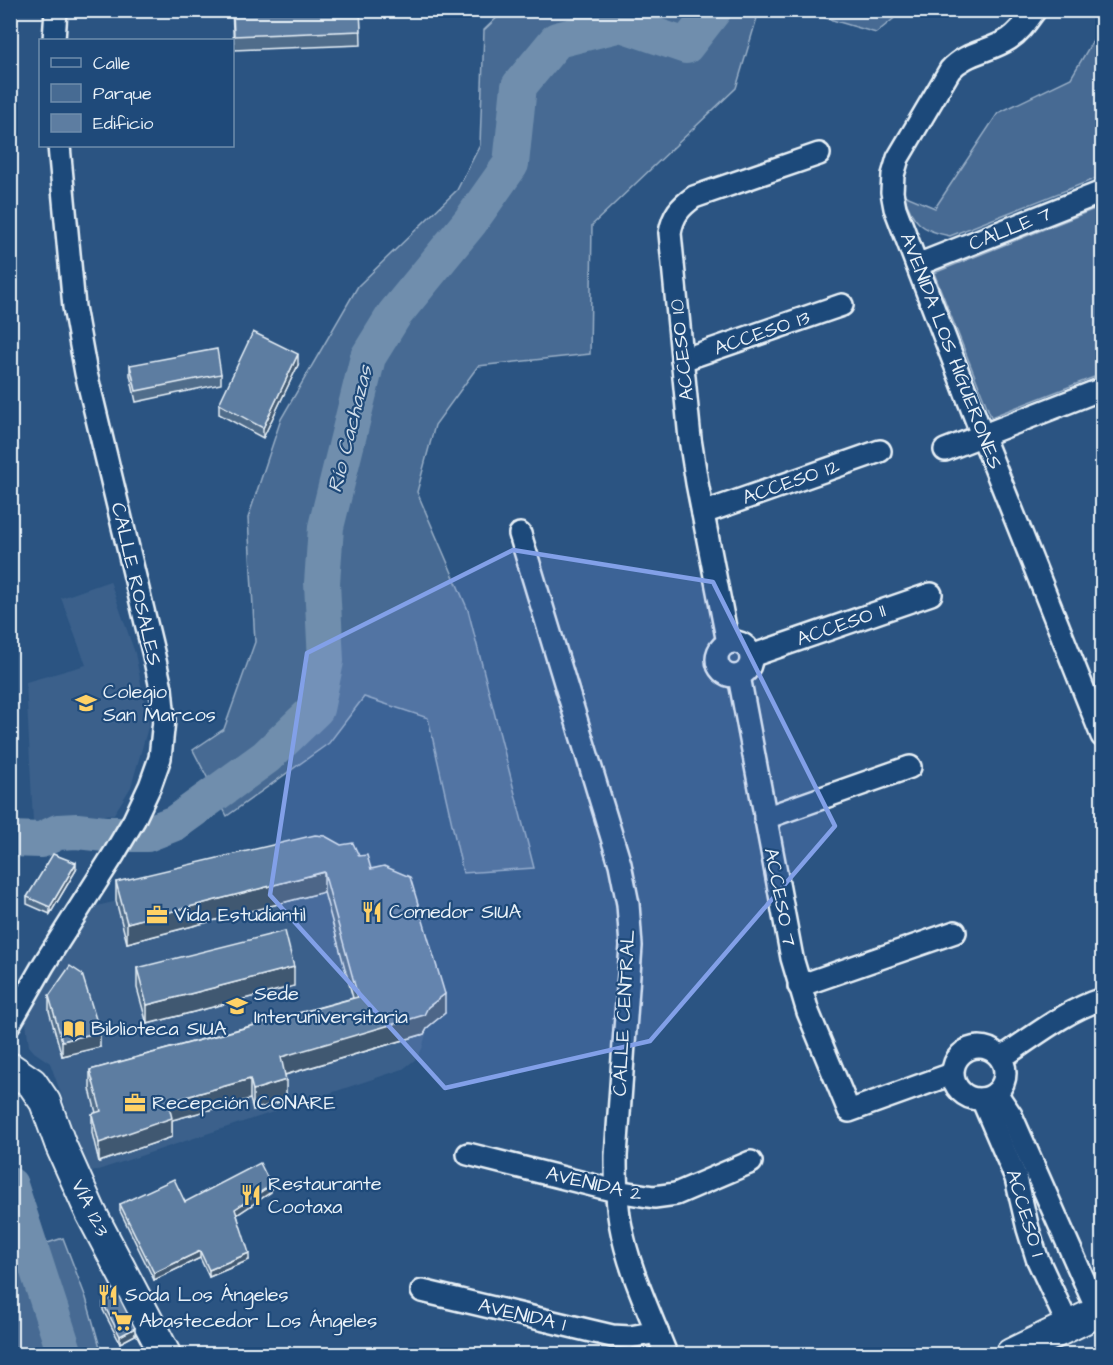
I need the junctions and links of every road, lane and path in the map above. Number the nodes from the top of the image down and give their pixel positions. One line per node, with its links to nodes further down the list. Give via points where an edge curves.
1 (56, 10): 3 (street)
2 (1035, 10): 7 (street, AVENIDA LOS HIGUERONES, via 1011,38 958,61 898,158 892,192)
3 (54, 39)
4 (59, 147): 26 (street, CALLE ROSALES, via 74,307 86,373 161,688 164,720 160,758 134,820)
5 (819, 154): 9 (street, ACCESO 10, via 694,196 680,207 670,233)
6 (1102, 192): 7 (street, CALLE 7)
7 (917, 265): 11 (street, AVENIDA LOS HIGUERONES)
8 (842, 305): 9 (street, ACCESO 13)
9 (682, 360): 14 (street, ACCESO 10)
10 (1102, 389): 11 (street)
11 (982, 435): 12 (street); 20 (street, AVENIDA LOS HIGUERONES)
12 (945, 450)
13 (879, 451): 14 (street, ACCESO 12)
14 (703, 513): 17 (street, ACCESO 10)
15 (520, 534): 35 (street, CALLE CENTRAL, via 620,864 628,904 631,946)
16 (931, 594): 18 (street, ACCESO 11)
17 (729, 643): 18 (street, via 740,643); 19 (street, via 720,649 717,664 728,676)
18 (751, 656): 19 (street, via 750,666)
19 (739, 676): 22 (street, ACCESO 7)
20 (1102, 736)
21 (910, 766): 22 (street)
22 (765, 819): 24 (street, ACCESO 7)
23 (954, 932): 24 (street)
24 (799, 986): 29 (street, ACCESO 7, via 849,1111)
25 (1102, 999): 27 (street, via 1061,1018)
26 (10, 1023)
27 (1000, 1058): 29 (street, via 987,1048 970,1048 957,1058); 30 (street, via 1004,1080)
28 (10, 1068): 43 (main road, VÍA 123, via 32,1083 45,1102 92,1213)
29 (952, 1074): 30 (street, via 965,1096)
30 (989, 1096): 33 (street, ACCESO 1, via 1011,1115); 34 (street, ACCESO 1)
31 (468, 1154): 35 (street, AVENIDA 2)
32 (751, 1162): 35 (street, AVENIDA 2, via 676,1194 654,1197)
33 (1035, 1168): 34 (street); 36 (street, ACCESO 1)
34 (1016, 1178): 37 (street, ACCESO 1, via 1028,1228)
35 (616, 1191): 41 (street, CALLE CENTRAL, via 626,1251)
36 (1078, 1267): 37 (street); 39 (street, ACCESO 1)
37 (1048, 1282): 40 (street, ACCESO 1)
38 (422, 1291): 41 (street, AVENIDA 1, via 612,1336)
39 (1100, 1311): 40 (main road)
40 (1069, 1327): 42 (main road)
41 (657, 1332): 44 (street, CALLE CENTRAL)
42 (1016, 1353)
43 (165, 1354)
44 (666, 1354)

